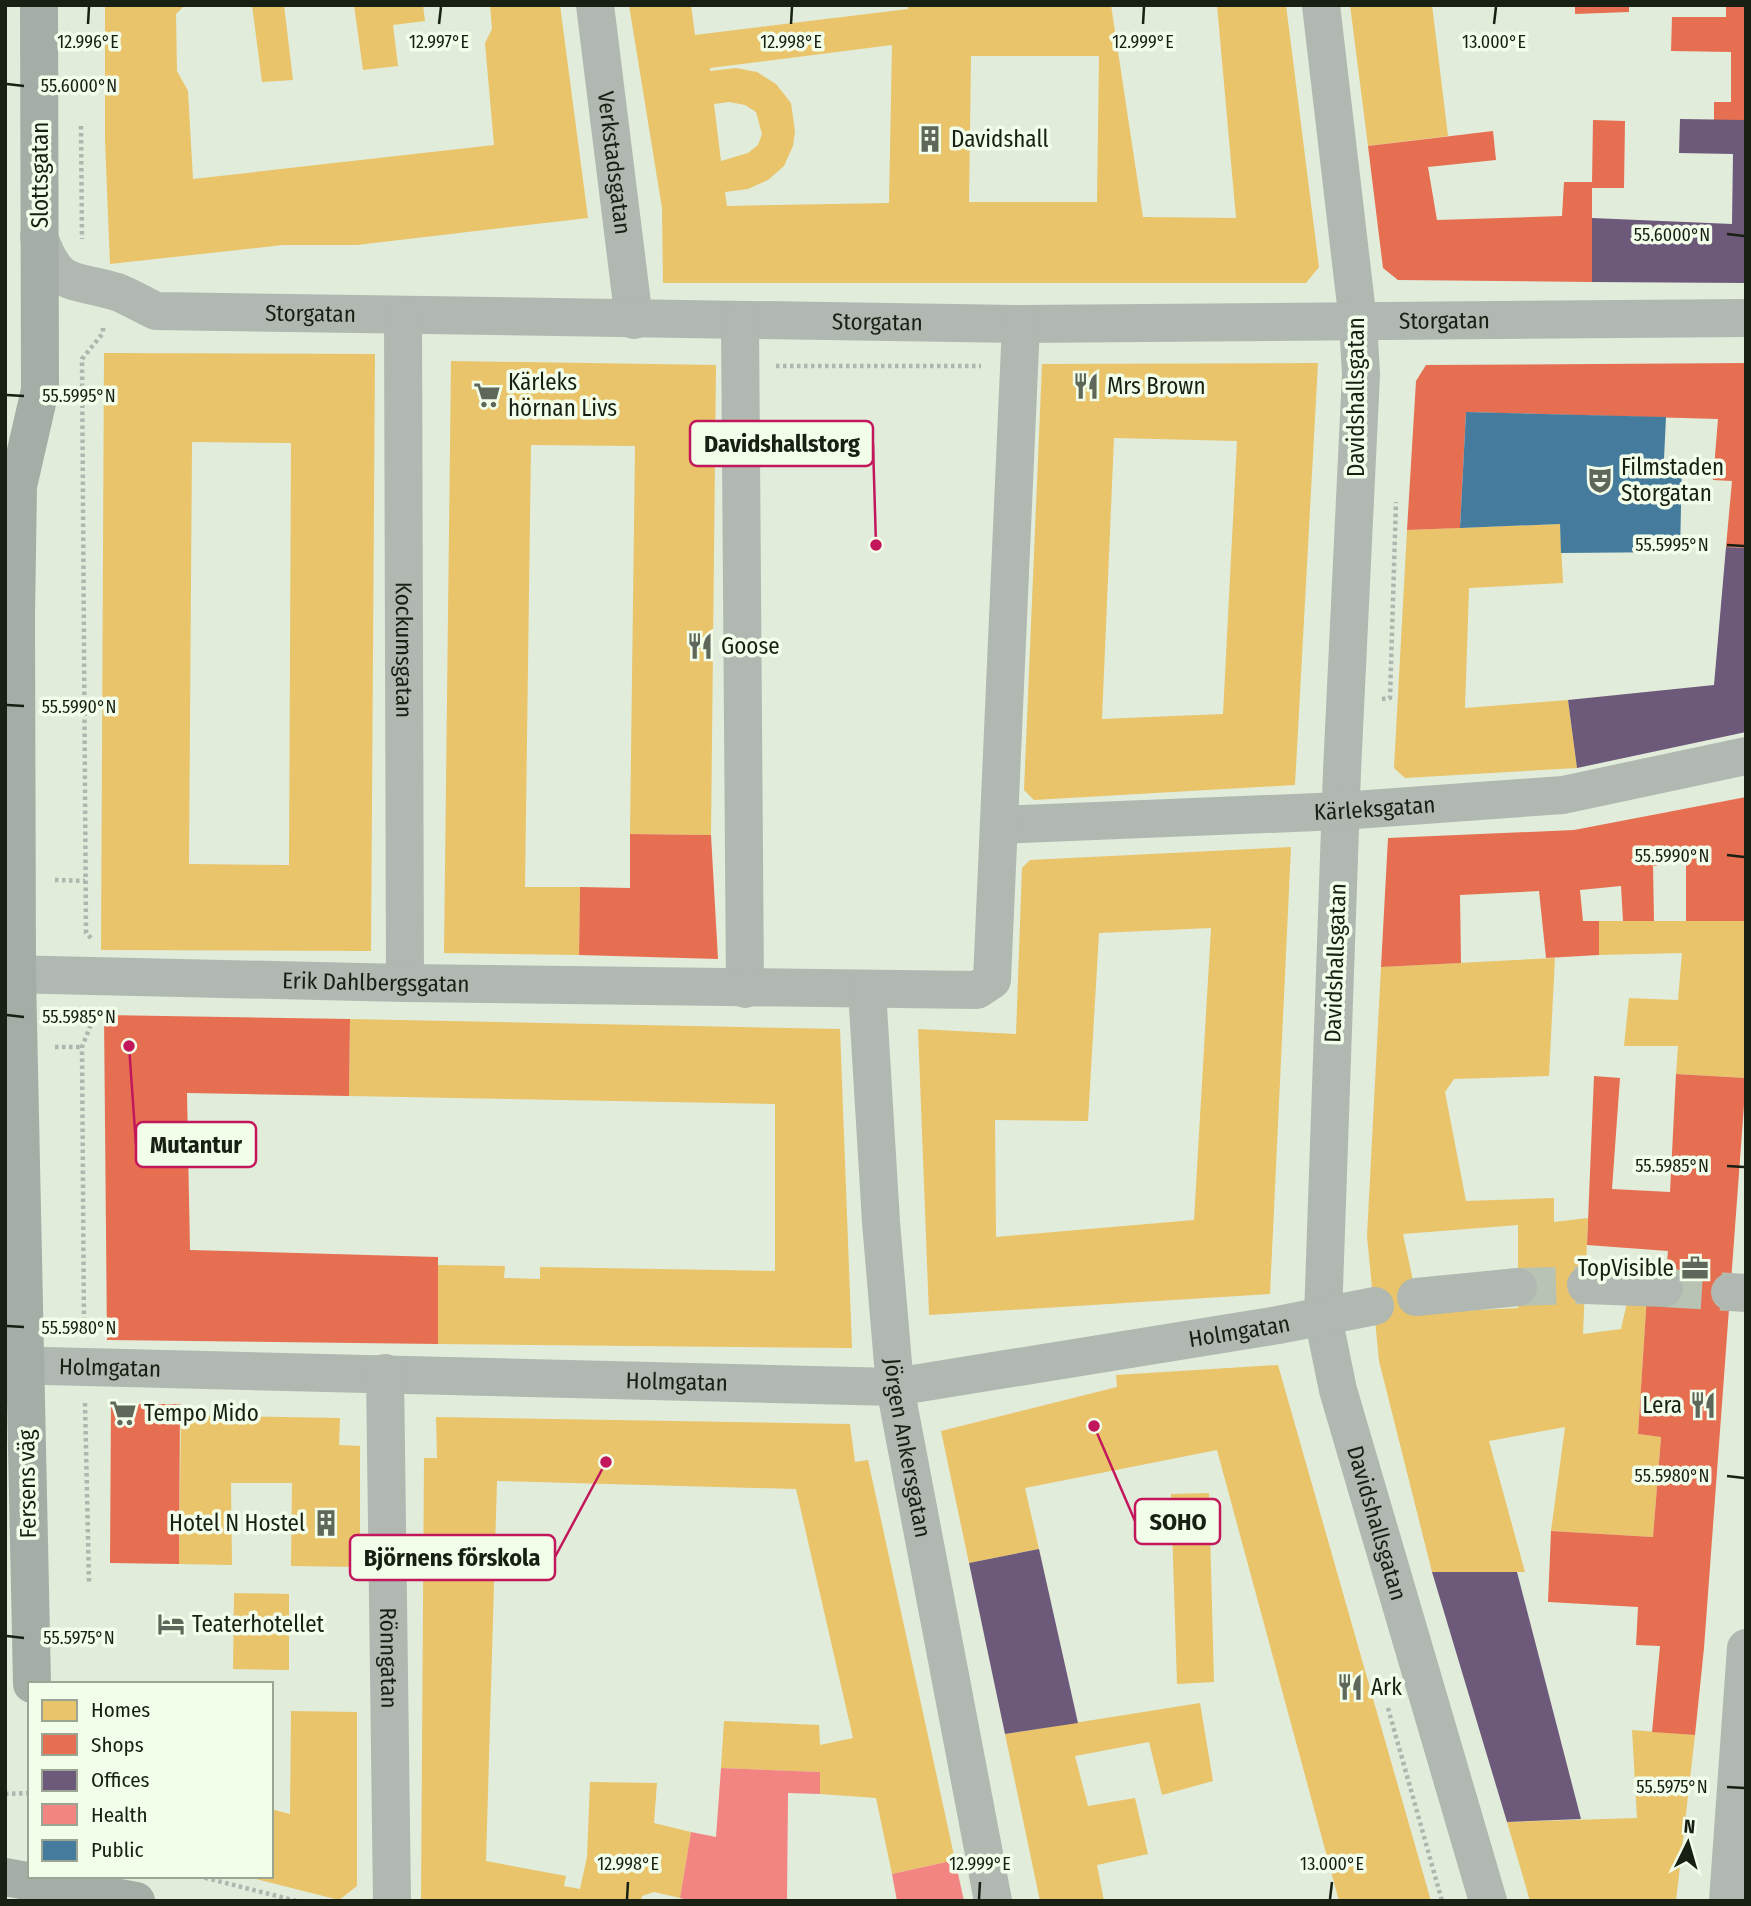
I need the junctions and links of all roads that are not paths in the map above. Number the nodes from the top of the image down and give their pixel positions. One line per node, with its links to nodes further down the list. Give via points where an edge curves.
1 (39, 5): 4 (main road, Slottsgatan)
2 (595, 5): 7 (street, Verkstadsgatan)
3 (1321, 5): 9 (street, Davidshallsgatan)
4 (39, 249): 5 (street, Storgatan, via 73,284 115,292 156,311); 12 (main road, Fersens väg, via 40,390)
5 (403, 316): 7 (street, Storgatan); 18 (street, Kockumsgatan)
6 (1746, 318): 9 (street, Storgatan)
7 (634, 320): 8 (street, Storgatan)
8 (740, 322): 10 (street, Storgatan); 19 (street)
9 (1376, 322): 10 (street, Storgatan); 15 (street, Davidshallsgatan, via 1359,422)
10 (1021, 324): 16 (street)
11 (5, 432): 12 (main road, Fersens väg)
12 (18, 486): 13 (main road, Fersens väg)
13 (10, 616): 17 (main road, Fersens väg)
14 (1746, 756): 15 (street, Kärleksgatan, via 1563,795)
15 (1340, 811): 16 (street, Kärleksgatan); 26 (street, Davidshallsgatan)
16 (999, 825): 20 (street, Erik Dahlbergsgatan, via 992,980 977,990)
17 (11, 974): 18 (street, Erik Dahlbergsgatan); 27 (main road, Fersens väg)
18 (405, 983): 19 (street, Erik Dahlbergsgatan)
19 (745, 989): 20 (street, Erik Dahlbergsgatan)
20 (867, 990): 29 (street, Jörgen Ankersgatan)
21 (1586, 1285): 23 (street)
22 (1518, 1287): 24 (street)
23 (1664, 1288)
24 (1416, 1297)
25 (1375, 1306): 26 (street, Holmgatan)
26 (1323, 1317): 29 (street, Holmgatan); 38 (street, Davidshallsgatan, via 1338,1390)
27 (15, 1364): 28 (street, Holmgatan); 31 (main road, Fersens väg)
28 (385, 1373): 29 (street, Holmgatan); 36 (street, Rönngatan)
29 (895, 1387): 37 (street, Jörgen Ankersgatan)
30 (1746, 1648): 32 (street)
31 (32, 1682)
32 (1739, 1834): 39 (street)
33 (5, 1877): 34 (main road)
34 (55, 1891): 35 (main road)
35 (136, 1901)
36 (392, 1901)
37 (993, 1901)
38 (1488, 1901)
39 (1728, 1901)

